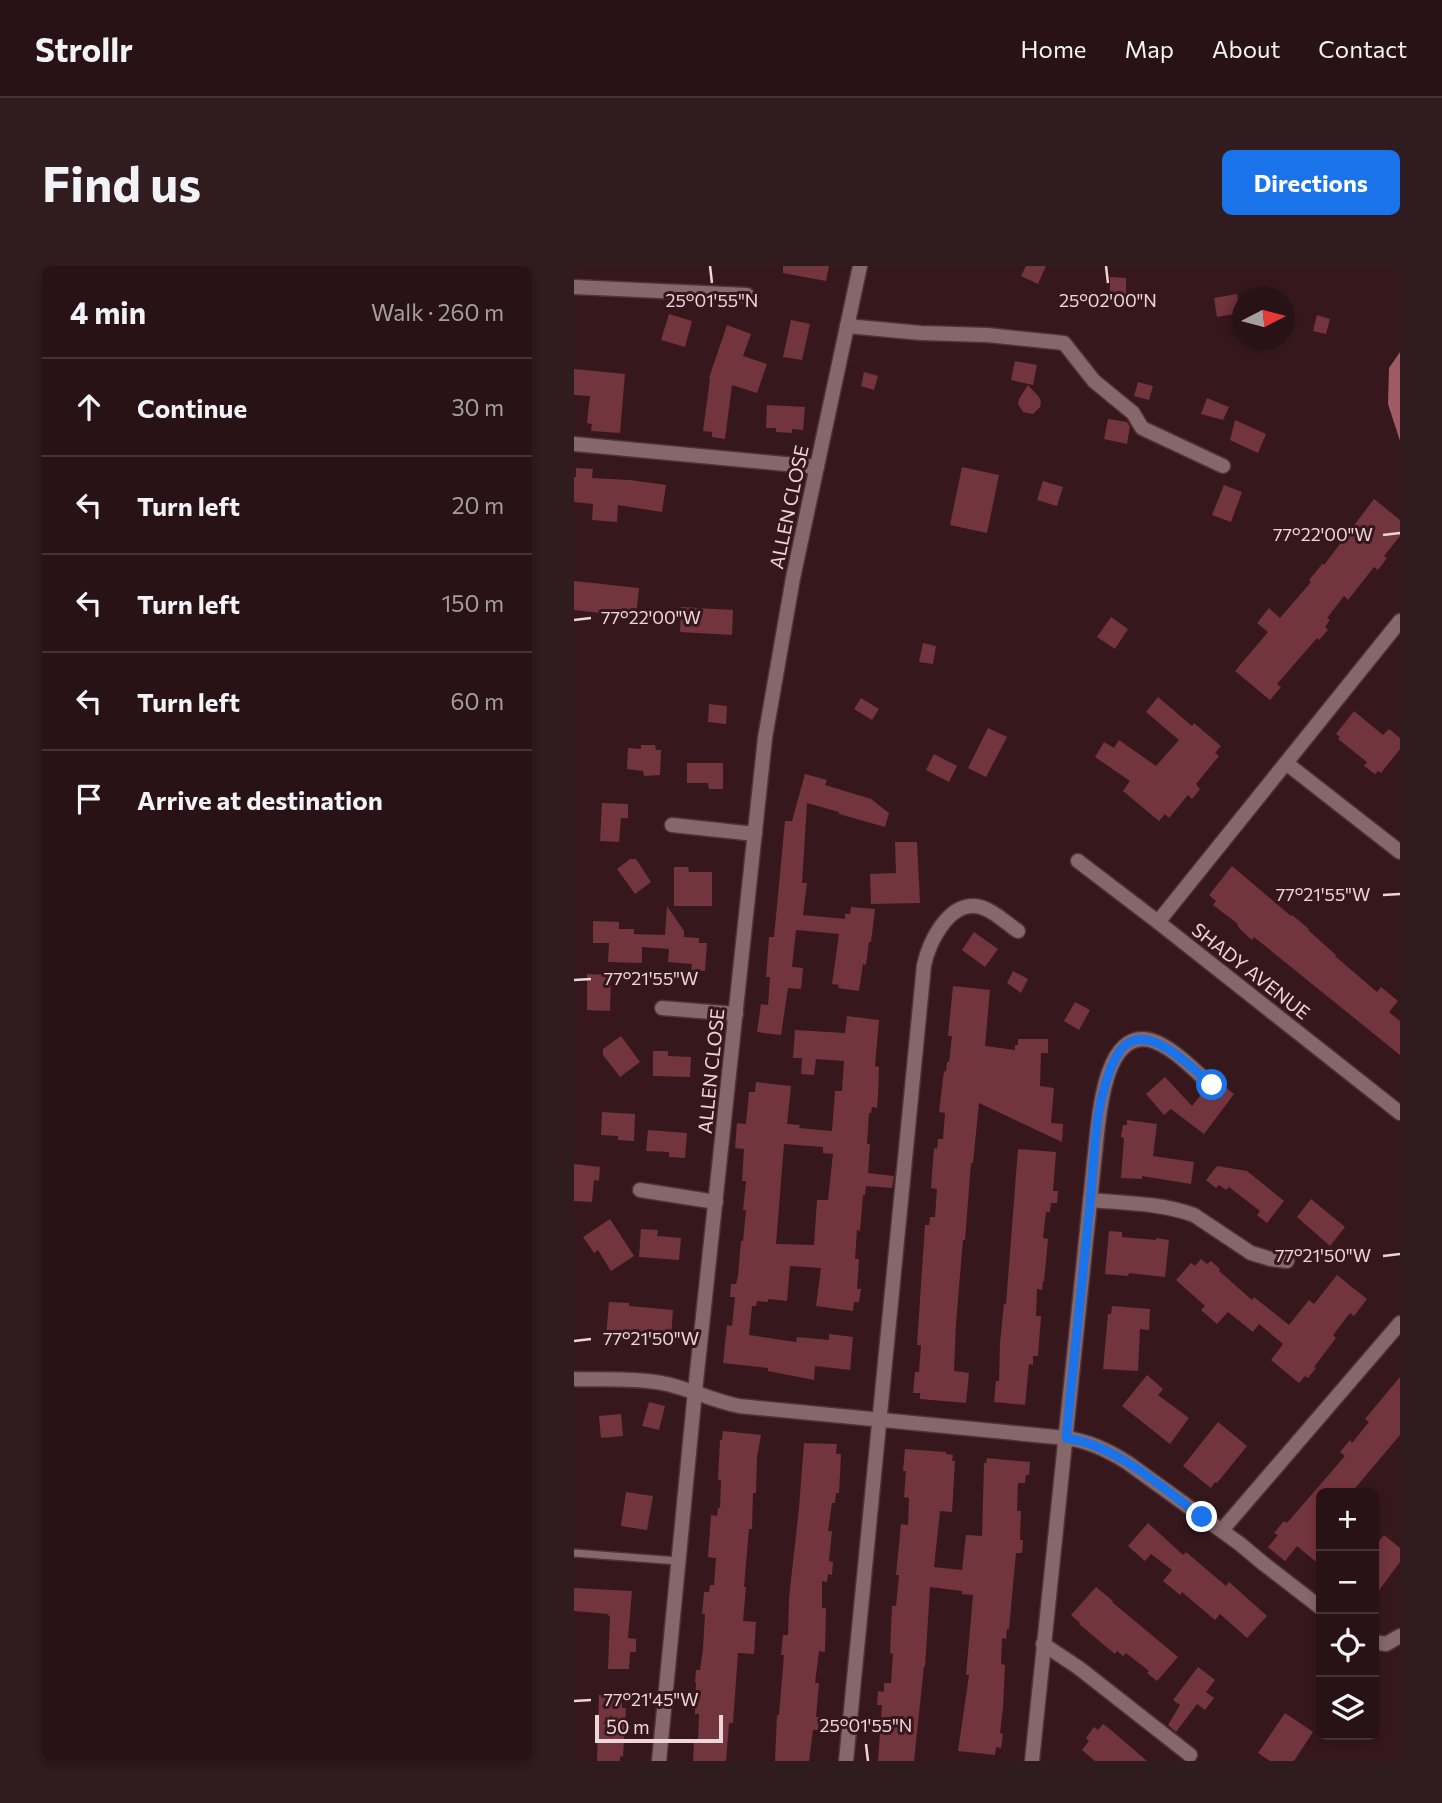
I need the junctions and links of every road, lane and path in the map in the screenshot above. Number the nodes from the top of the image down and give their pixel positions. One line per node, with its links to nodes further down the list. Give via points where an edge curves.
1 (860, 266): 4 (street, ALLEN CLOSE)
2 (574, 287): 3 (street)
3 (747, 295)
4 (847, 326): 6 (street, via 1064,343 1094,381 1133,413 1142,428); 7 (street, ALLEN CLOSE)
5 (574, 444): 7 (street)
6 (1223, 466)
7 (817, 467): 11 (street, ALLEN CLOSE, via 765,738)
8 (1400, 621): 9 (street)
9 (1286, 763): 12 (street); 14 (street)
10 (672, 825): 11 (street)
11 (755, 834): 17 (street, ALLEN CLOSE)
12 (1400, 852)
13 (1078, 861): 14 (street, SHADY AVENUE)
14 (1158, 922): 19 (street, SHADY AVENUE)
15 (1018, 931): 27 (street, via 981,908 964,907 948,918 928,950)
16 (662, 1008): 17 (street)
17 (736, 1014): 22 (street, ALLEN CLOSE)
18 (1212, 1085): 21 (street, via 1174,1053 1151,1041 1130,1042 1111,1067 1103,1095)
19 (1400, 1112)
20 (640, 1190): 22 (street)
21 (1090, 1200): 23 (street, via 1185,1212 1251,1252); 28 (street)
22 (716, 1202): 26 (street, ALLEN CLOSE)
23 (1287, 1261)
24 (1400, 1323): 29 (street)
25 (574, 1379): 26 (street, via 640,1380)
26 (695, 1391): 27 (street, via 740,1406); 31 (street, ALLEN CLOSE)
27 (879, 1419): 28 (street); 38 (street)
28 (1066, 1438): 29 (street, via 1113,1453); 35 (street)
29 (1222, 1530): 32 (street)
30 (574, 1553): 31 (lane)
31 (679, 1561): 37 (street, ALLEN CLOSE)
32 (1316, 1604)
33 (1400, 1636): 34 (street)
34 (1379, 1643)
35 (1043, 1644): 36 (street); 39 (street)
36 (1190, 1755)
37 (659, 1761)
38 (846, 1761)
39 (1032, 1761)

